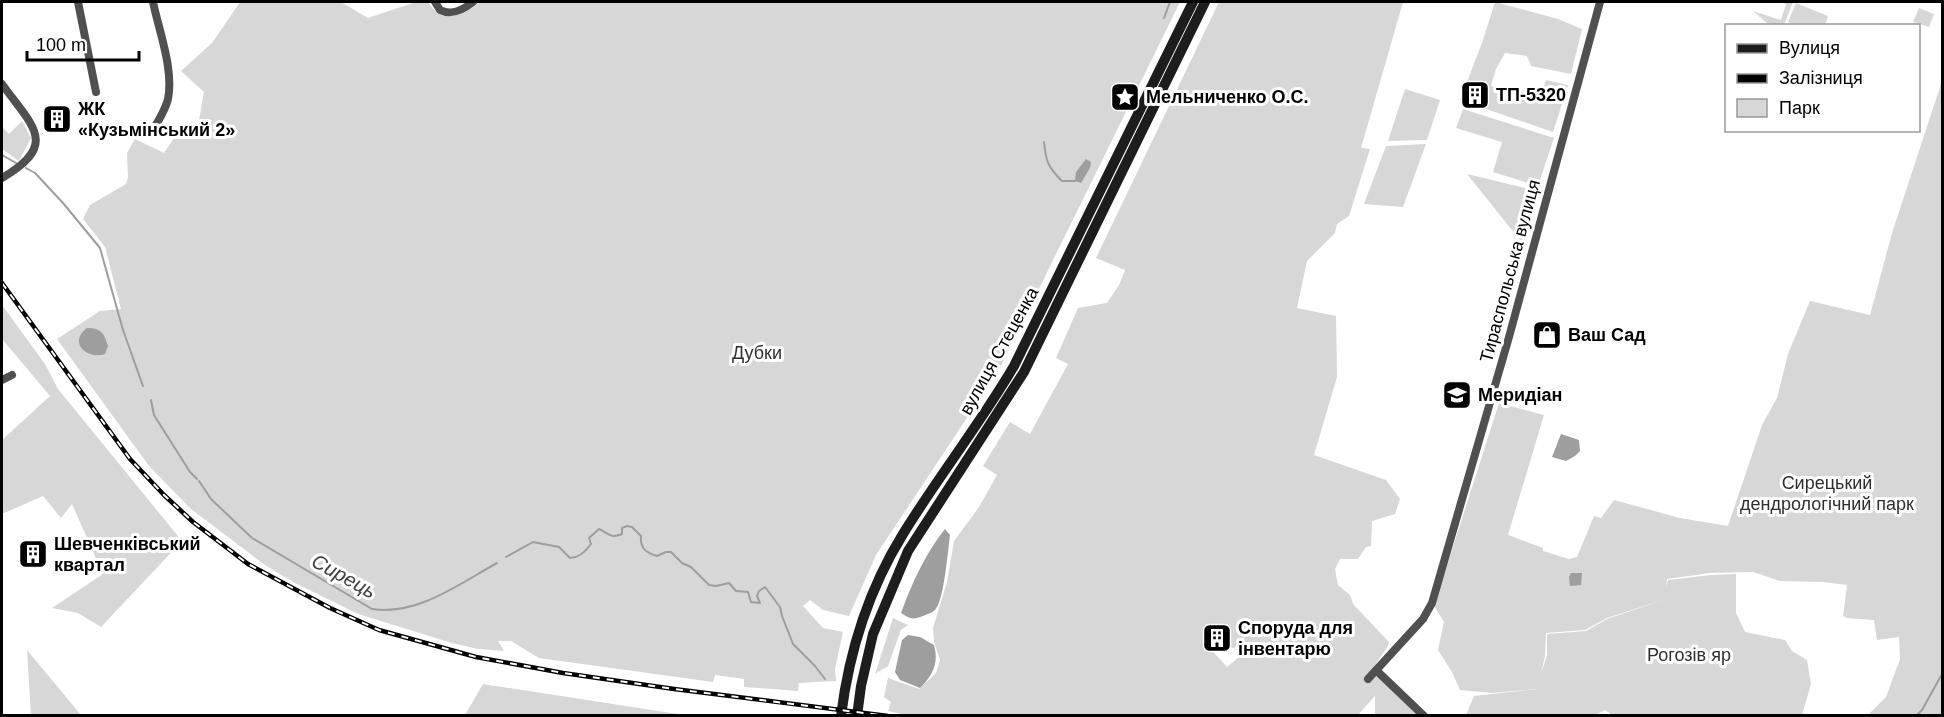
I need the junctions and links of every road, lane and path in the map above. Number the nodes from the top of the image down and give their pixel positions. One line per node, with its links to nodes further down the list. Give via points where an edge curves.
1 (78, 2): 9 (street)
2 (153, 2): 10 (street, via 170,79 168,100)
3 (435, 2): 4 (street, via 440,10 450,13)
4 (473, 2)
5 (1193, 2): 16 (main road, вулиця Стеценка, via 1014,366 902,535 881,576 860,626)
6 (1205, 2): 17 (main road, вулиця Стеценка, via 1024,372 908,551 873,634)
7 (1600, 2): 14 (street, Тираспольська вулиця, via 1432,603 1423,619)
8 (2, 84): 11 (street, via 36,135 30,158)
9 (96, 92)
10 (151, 132)
11 (2, 178)
12 (12, 375): 13 (street)
13 (2, 380)
14 (1377, 670): 15 (street, Тираспольська вулиця); 18 (street)
15 (1368, 679)
16 (841, 716)
17 (857, 716)
18 (1424, 716)

